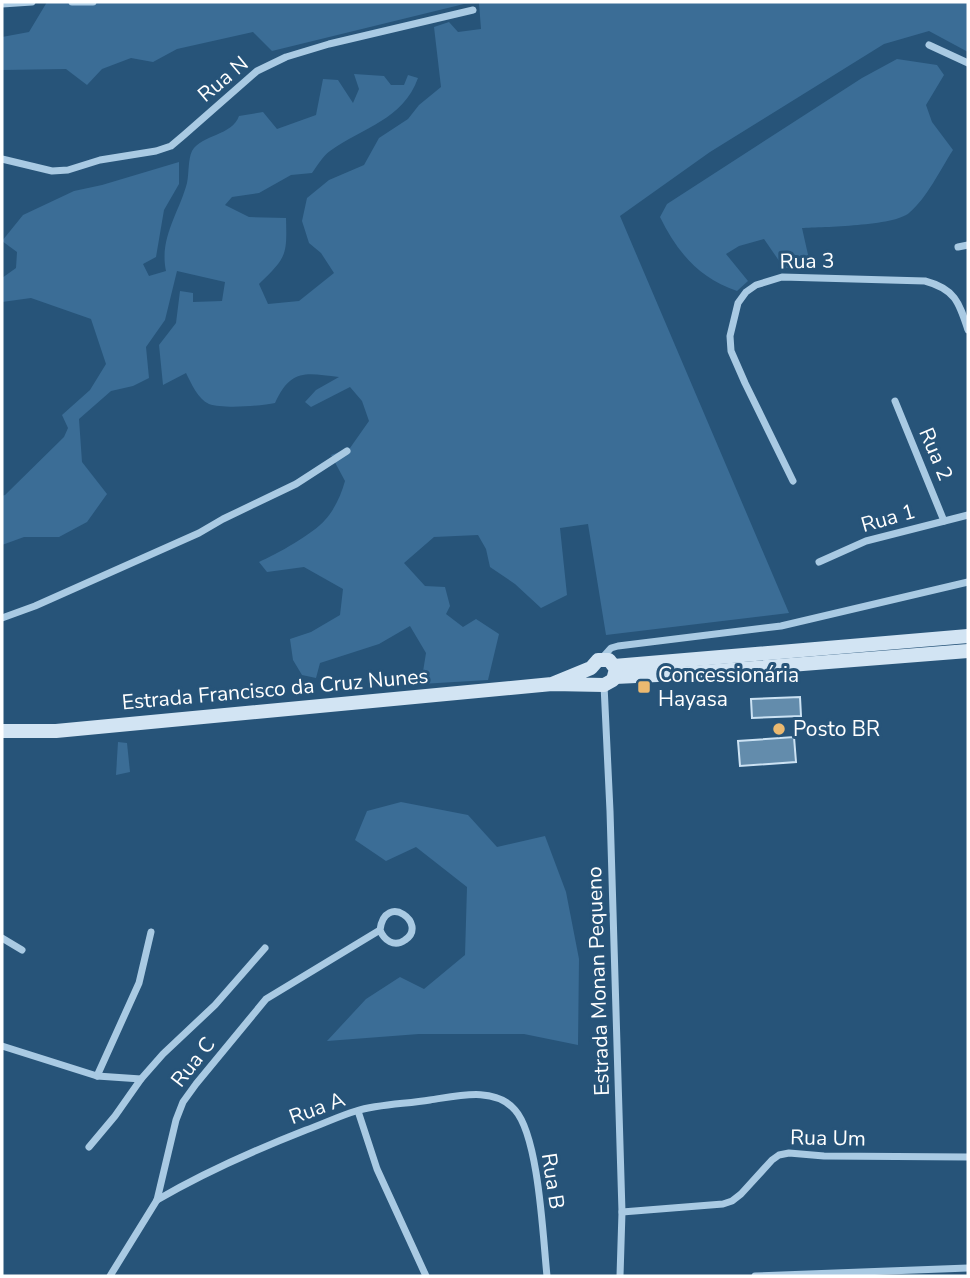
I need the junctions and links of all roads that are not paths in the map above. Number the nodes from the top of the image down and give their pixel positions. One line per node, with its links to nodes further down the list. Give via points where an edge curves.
1 (32, 2): 4 (street)
2 (72, 2): 3 (street)
3 (93, 2)
4 (2, 4)
5 (473, 10): 8 (street, Rua N, via 286,57 257,71 171,146 52,171)
6 (929, 45): 7 (street)
7 (968, 63)
8 (2, 159)
9 (968, 244): 10 (street)
10 (958, 247)
11 (968, 330): 14 (street, Rua 3, via 955,297 942,286 925,281 794,276 769,280 746,292 733,319 731,351)
12 (895, 401): 16 (street, Rua 2)
13 (347, 451): 19 (street, via 296,484 188,538)
14 (793, 481)
15 (968, 515): 16 (street, Rua 1)
16 (944, 521): 17 (street, Rua 1, via 866,541)
17 (820, 562)
18 (968, 582): 22 (street, via 781,626 618,646 611,648)
19 (2, 618)
20 (968, 636): 22 (main road, Estrada Francisco da Cruz Nunes)
21 (968, 650): 22 (main road, Estrada Francisco da Cruz Nunes)
22 (604, 673): 23 (main road, Estrada Francisco da Cruz Nunes, via 552,684 56,732); 37 (street, Estrada Monan Pequeno)
23 (2, 731)
24 (380, 930): 24 (street, Rua C, via 388,942 404,942 412,930 411,922 400,912 392,912 385,915); 36 (street, Rua C, via 280,989 256,1010 183,1102)
25 (151, 932): 30 (street, via 139,984)
26 (2, 939): 28 (street)
27 (264, 948): 31 (street)
28 (22, 950)
29 (2, 1046): 30 (street)
30 (97, 1076): 31 (street)
31 (141, 1079): 34 (street)
32 (503, 1099): 33 (street, Rua A, via 463,1095); 41 (street, Rua B, via 517,1111 532,1154)
33 (358, 1111): 36 (street, Rua A, via 195,1177); 40 (street, via 377,1169)
34 (89, 1147)
35 (968, 1157): 37 (street, Rua Um, via 789,1153 779,1155 732,1201)
36 (157, 1200): 39 (street, Rua C)
37 (622, 1212): 42 (street, Estrada Monan Pequeno)
38 (968, 1268): 43 (street)
39 (110, 1276)
40 (426, 1276)
41 (547, 1276)
42 (620, 1276)
43 (755, 1276)

